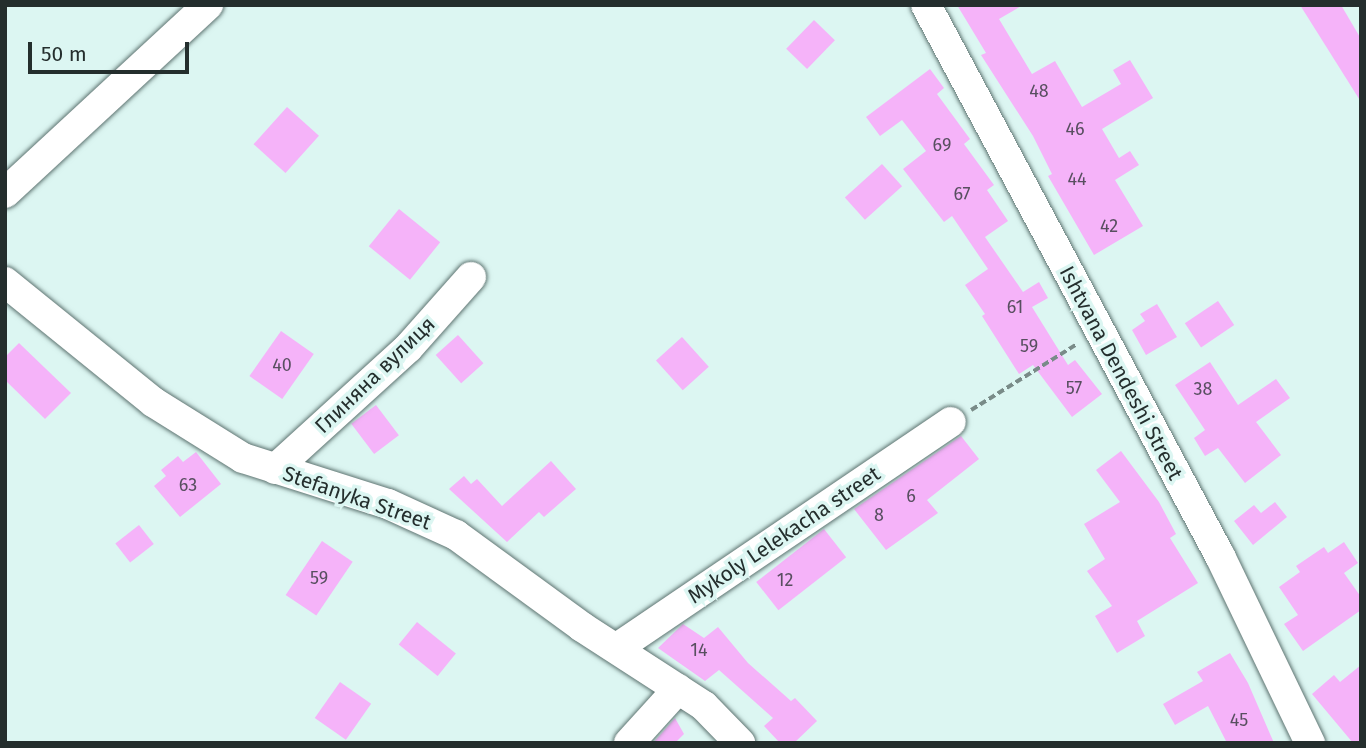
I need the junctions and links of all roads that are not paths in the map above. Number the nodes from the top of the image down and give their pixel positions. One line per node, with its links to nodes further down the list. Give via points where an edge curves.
1 (208, 5): 3 (street)
2 (926, 5): 12 (street, Ishtvana Dendeshi Street, via 1220,556)
3 (5, 193)
4 (471, 277): 7 (street, Глиняна вулиця, via 408,348)
5 (5, 282): 7 (street, Stefanyka Street, via 153,402 243,458)
6 (951, 422): 8 (street, Mykoly Lelekacha street)
7 (275, 469): 8 (street, Stefanyka Street, via 438,525)
8 (617, 648): 9 (street, Stefanyka Street)
9 (678, 689): 10 (street); 11 (street, Stefanyka Street, via 712,713)
10 (629, 743)
11 (740, 743)
12 (1310, 743)

